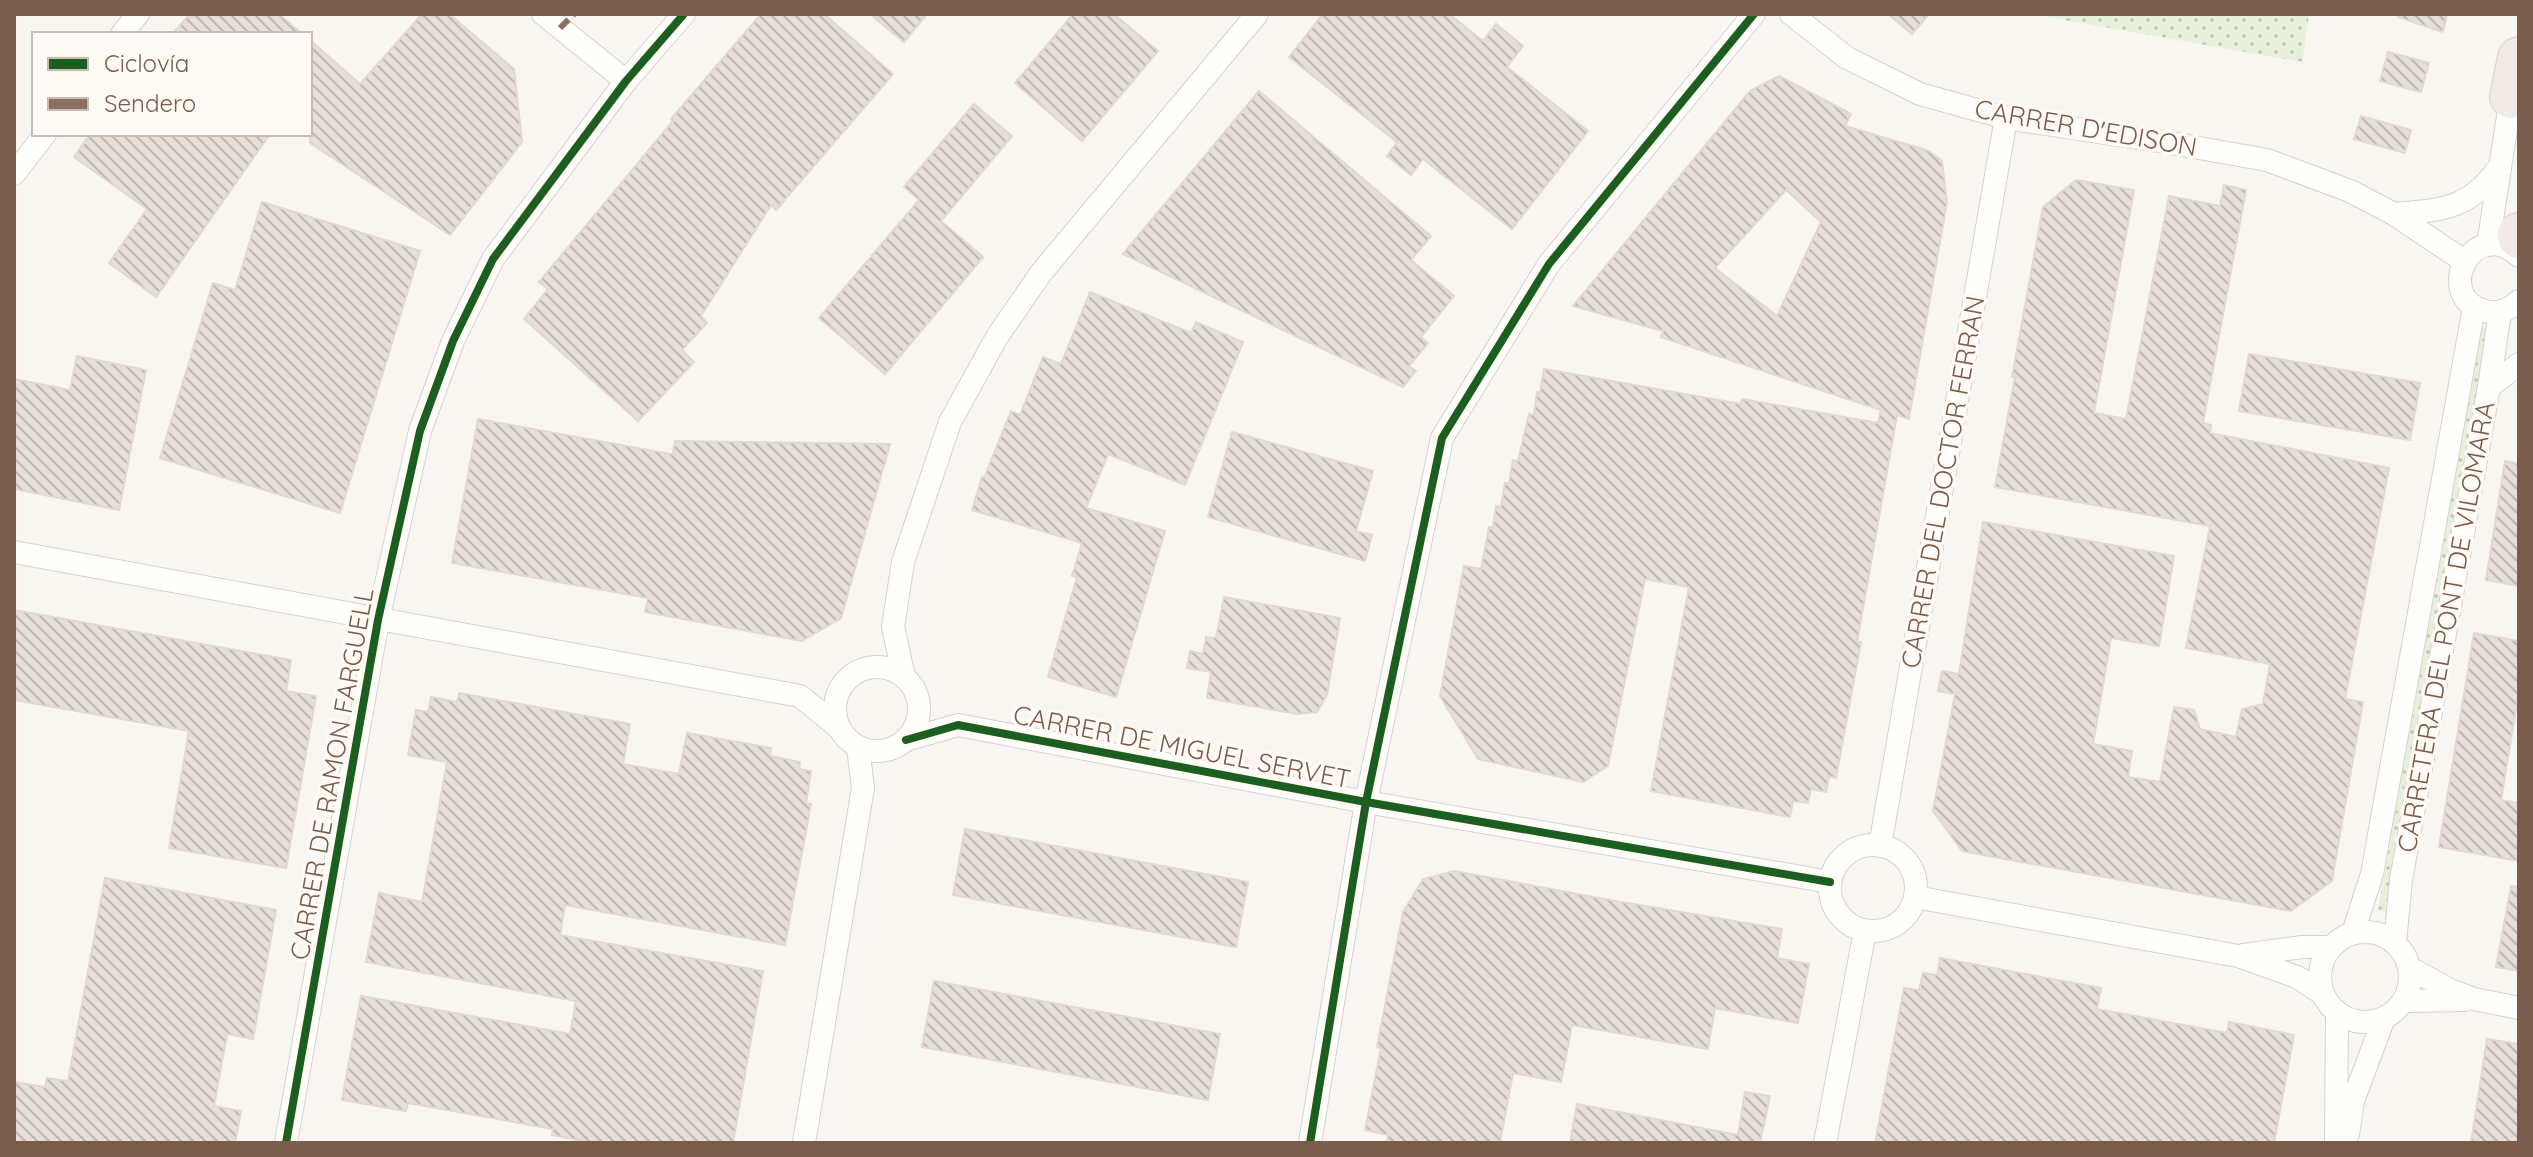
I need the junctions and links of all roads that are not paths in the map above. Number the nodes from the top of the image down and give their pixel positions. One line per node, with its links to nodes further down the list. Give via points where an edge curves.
1 (138, 14): 7 (street)
2 (543, 14): 9 (street)
3 (684, 14): 9 (street, CARRER DE RAMON FARGUELL)
4 (1257, 14): 24 (street, via 1041,273 997,337 950,422 903,562)
5 (1754, 14): 35 (street, via 1549,264 1442,438)
6 (1791, 14): 10 (street, CARRER D'EDISON, via 1847,58 1920,94)
7 (124, 32)
8 (2515, 77): 12 (street)
9 (626, 81): 23 (street, CARRER DE RAMON FARGUELL, via 493,259 453,341 420,431)
10 (2006, 118): 14 (street, CARRER D'EDISON, via 2267,160); 36 (street, CARRER DEL DOCTOR FERRAN)
11 (43, 136): 13 (street)
12 (2498, 169): 14 (street, via 2466,201 2443,210); 15 (street)
13 (14, 174)
14 (2394, 214): 17 (street, CARRER D'EDISON)
15 (2509, 239): 16 (street, via 2508,248); 17 (street, via 2474,251)
16 (2519, 256)
17 (2464, 261): 19 (street, via 2460,286)
18 (2509, 306): 19 (street, via 2486,312); 21 (street, CARRETERA DEL PONT DE VILOMARA)
19 (2474, 307): 40 (street, CARRETERA DEL PONT DE VILOMARA, via 2372,874)
20 (2519, 364): 21 (street)
21 (2489, 387): 41 (street, CARRETERA DEL PONT DE VILOMARA, via 2404,864)
22 (14, 552): 23 (street)
23 (378, 620): 27 (street); 51 (street, CARRER DE RAMON FARGUELL)
24 (893, 627): 25 (street); 26 (street)
25 (856, 674): 26 (street, via 885,668); 27 (street); 30 (street, via 835,702)
26 (904, 677): 28 (street)
27 (800, 696): 30 (street)
28 (919, 704): 29 (street, CARRER DE MIGUEL SERVET); 31 (street)
29 (958, 725): 31 (street, CARRER DE MIGUEL SERVET); 35 (street, CARRER DE MIGUEL SERVET)
30 (839, 728): 32 (street)
31 (906, 740): 33 (street)
32 (858, 747): 33 (street); 34 (street)
33 (883, 751): 34 (street)
34 (863, 788): 52 (street)
35 (1366, 802): 37 (street, CARRER DE MIGUEL SERVET); 53 (street)
36 (1880, 846): 37 (street, via 1860,847 1846,855); 38 (street, via 1907,862)
37 (1830, 882): 39 (street, via 1837,912)
38 (1915, 897): 39 (street, via 1897,924); 43 (street)
39 (1865, 931): 54 (street)
40 (2353, 933): 41 (street, via 2375,932); 42 (street)
41 (2395, 942): 44 (street)
42 (2331, 947): 43 (street); 45 (street, via 2321,966)
43 (2238, 956): 45 (street, via 2297,977)
44 (2410, 968): 46 (street); 47 (street)
45 (2323, 994): 49 (street)
46 (2474, 999): 47 (street); 48 (street)
47 (2404, 1001): 50 (street)
48 (2519, 1008)
49 (2337, 1012): 50 (street, via 2359,1022); 55 (street)
50 (2384, 1018): 56 (street, via 2353,1101)
51 (286, 1143)
52 (804, 1143)
53 (1310, 1143)
54 (1825, 1143)
55 (2336, 1143)
56 (2346, 1143)

